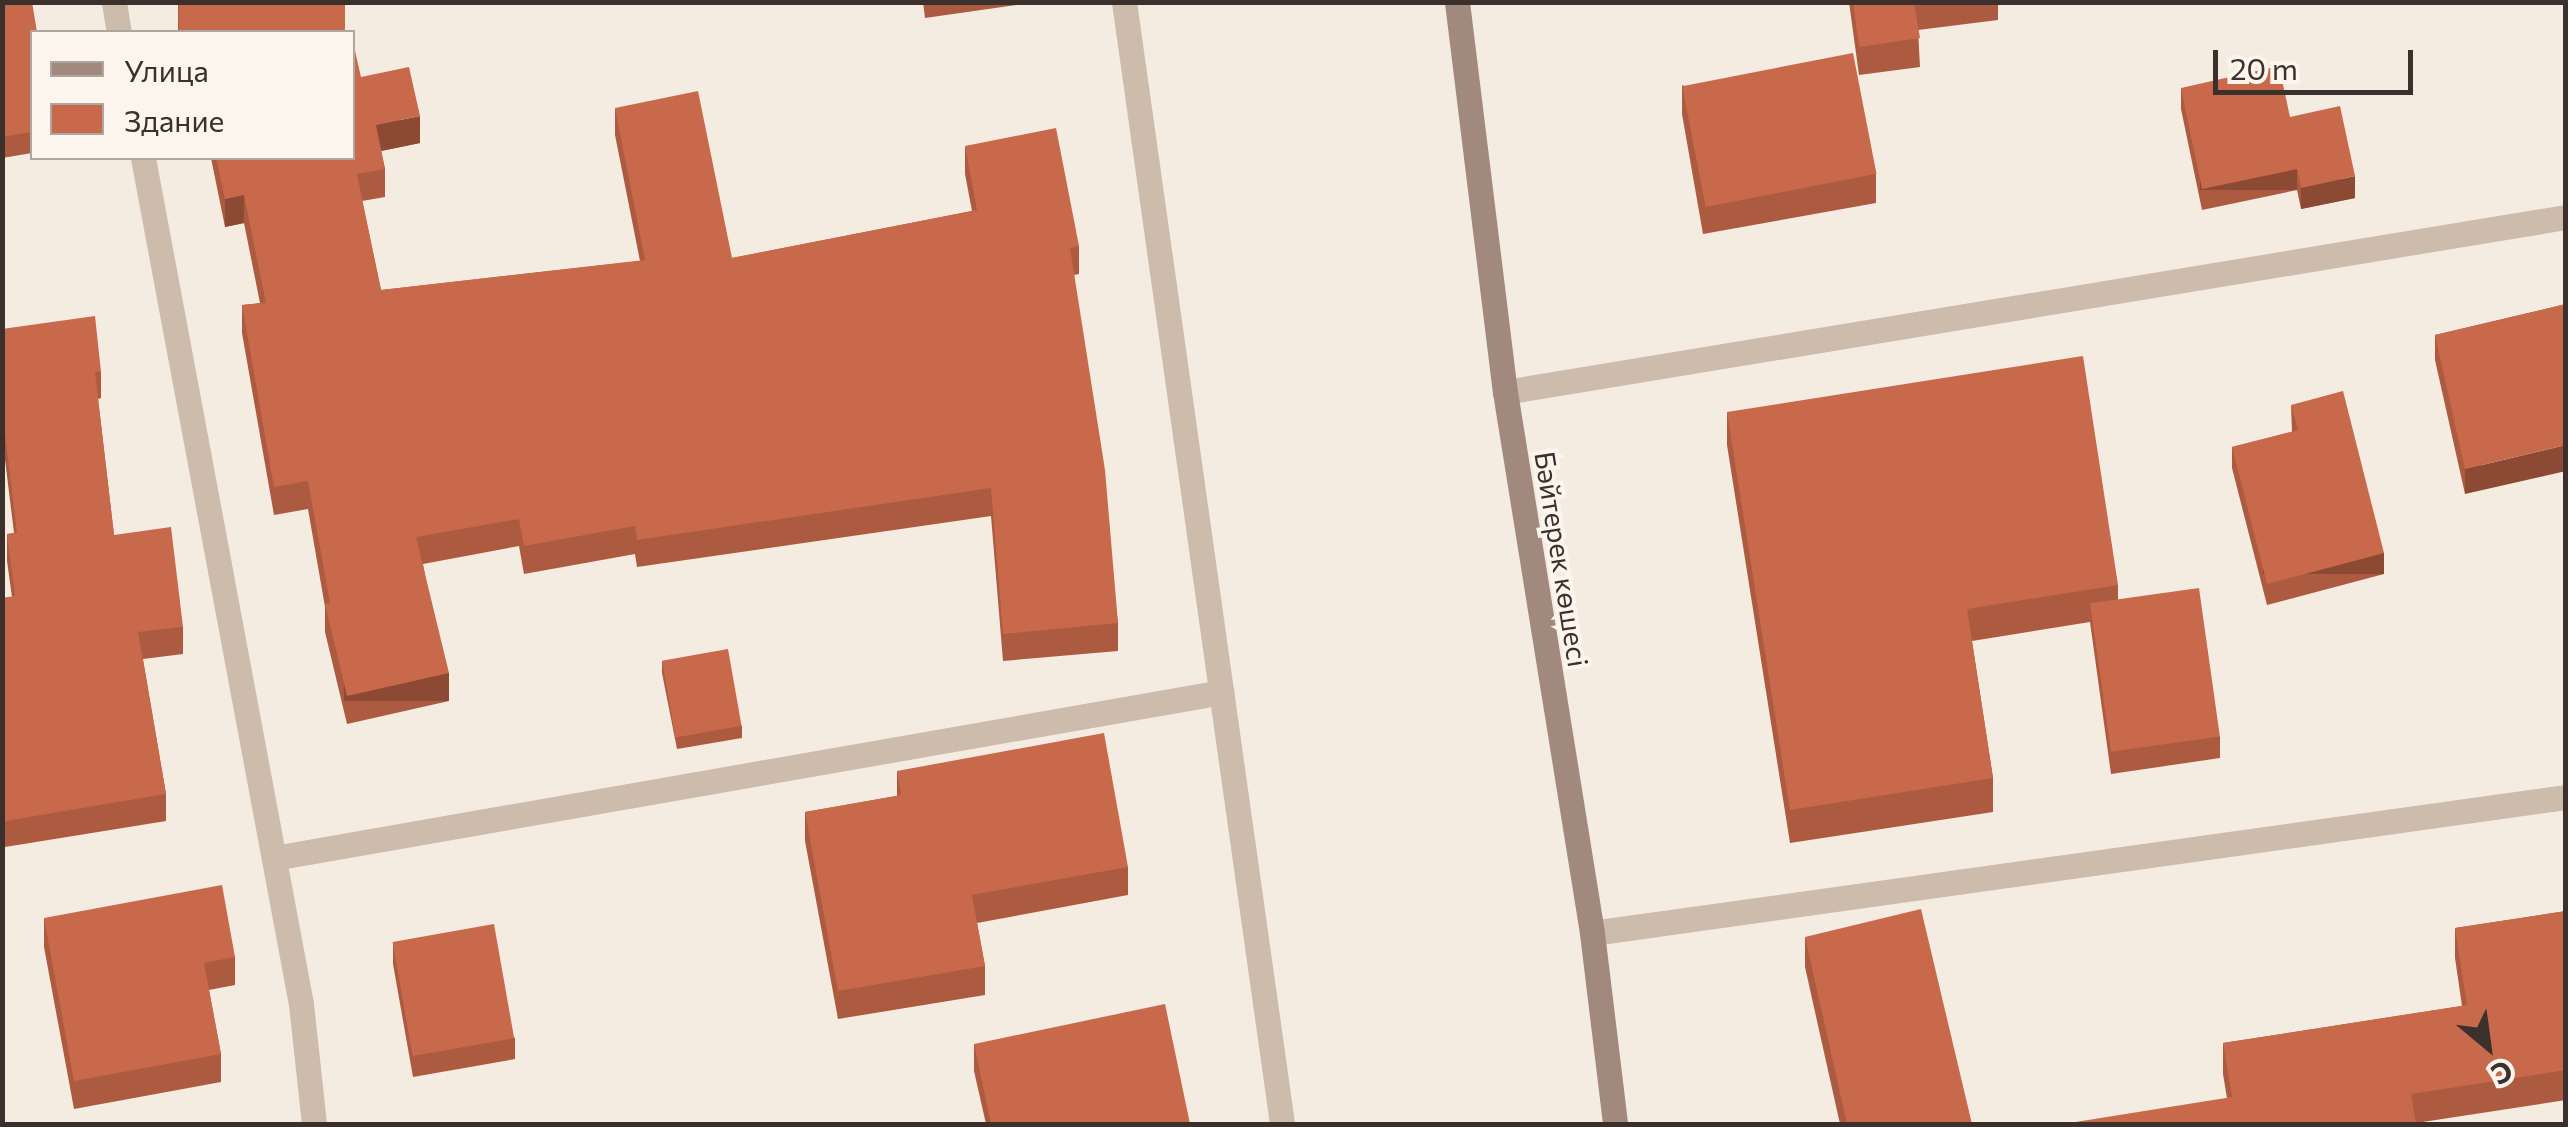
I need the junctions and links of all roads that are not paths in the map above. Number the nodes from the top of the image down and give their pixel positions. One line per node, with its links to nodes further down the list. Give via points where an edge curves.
1 (114, 2): 4 (street)
2 (1124, 2): 8 (street)
3 (1458, 2): 7 (street, Бәйтерек көшесі)
4 (120, 30)
5 (143, 160): 10 (street)
6 (2566, 217): 7 (street)
7 (1504, 392): 11 (street, Бәйтерек көшесі)
8 (1222, 692): 10 (street); 13 (street)
9 (2566, 797): 11 (street)
10 (274, 858): 12 (street, via 302,1004)
11 (1592, 933): 14 (street, Бәйтерек көшесі)
12 (314, 1124)
13 (1282, 1124)
14 (1615, 1124)

